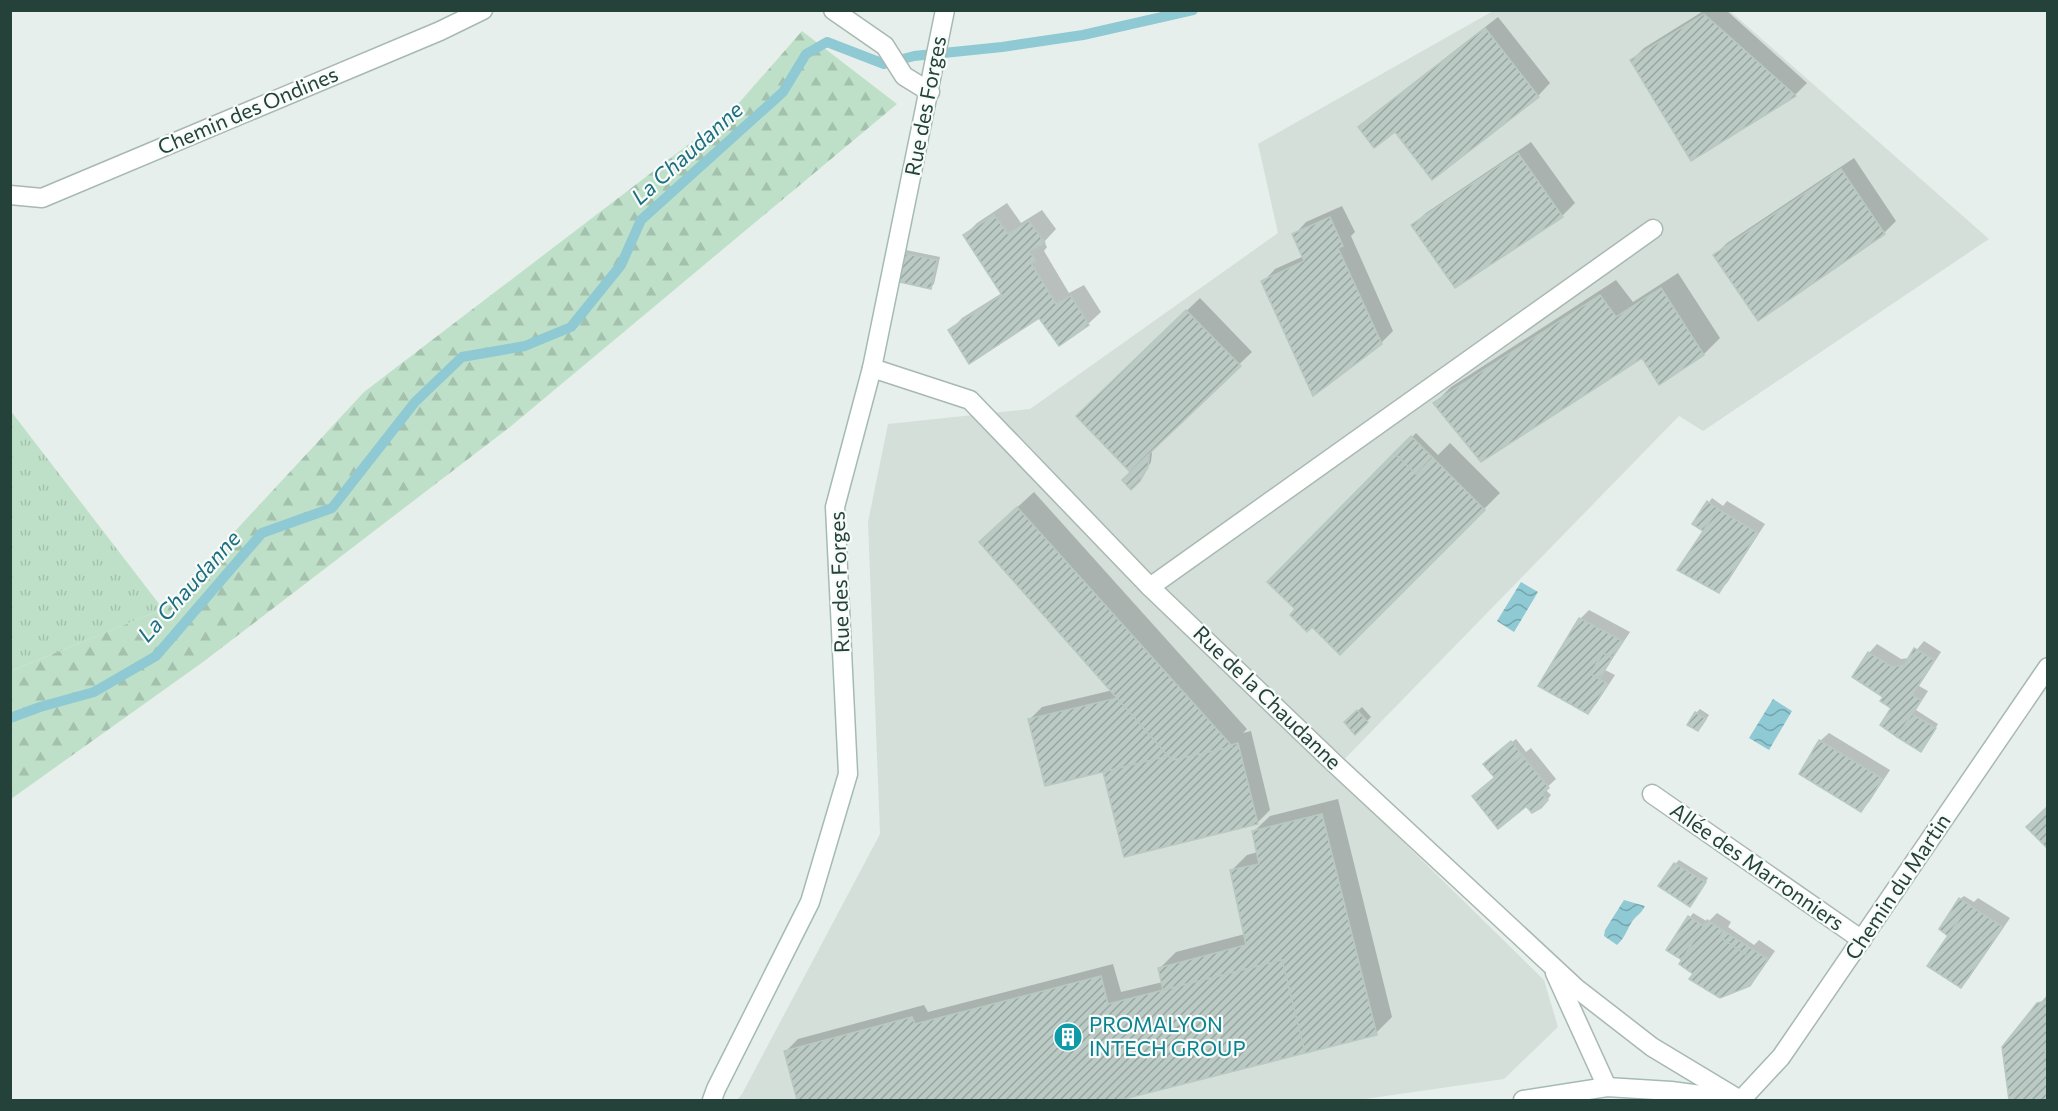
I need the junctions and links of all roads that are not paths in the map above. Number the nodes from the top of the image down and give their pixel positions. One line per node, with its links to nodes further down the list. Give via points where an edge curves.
1 (483, 10): 5 (street, Chemin des Ondines, via 42,198)
2 (833, 10): 4 (street, via 885,46 904,76)
3 (945, 10): 4 (street, Rue des Forges)
4 (930, 92): 7 (street, Rue des Forges)
5 (10, 195)
6 (1653, 229): 8 (street)
7 (872, 368): 8 (street, Rue de la Chaudanne, via 970,400); 14 (street, Rue des Forges, via 835,507 848,774 810,902)
8 (1150, 587): 12 (street, Rue de la Chaudanne)
9 (2048, 666): 11 (street, Chemin du Martin)
10 (1652, 794): 11 (street, Allée des Marronniers)
11 (1862, 940): 16 (street, Chemin du Martin, via 1781,1057)
12 (1552, 966): 13 (street, Rue de la Chaudanne); 16 (street, via 1652,1047)
13 (1606, 1088): 15 (street); 16 (street, via 1671,1091)
14 (712, 1101)
15 (1523, 1101)
16 (1740, 1101)

